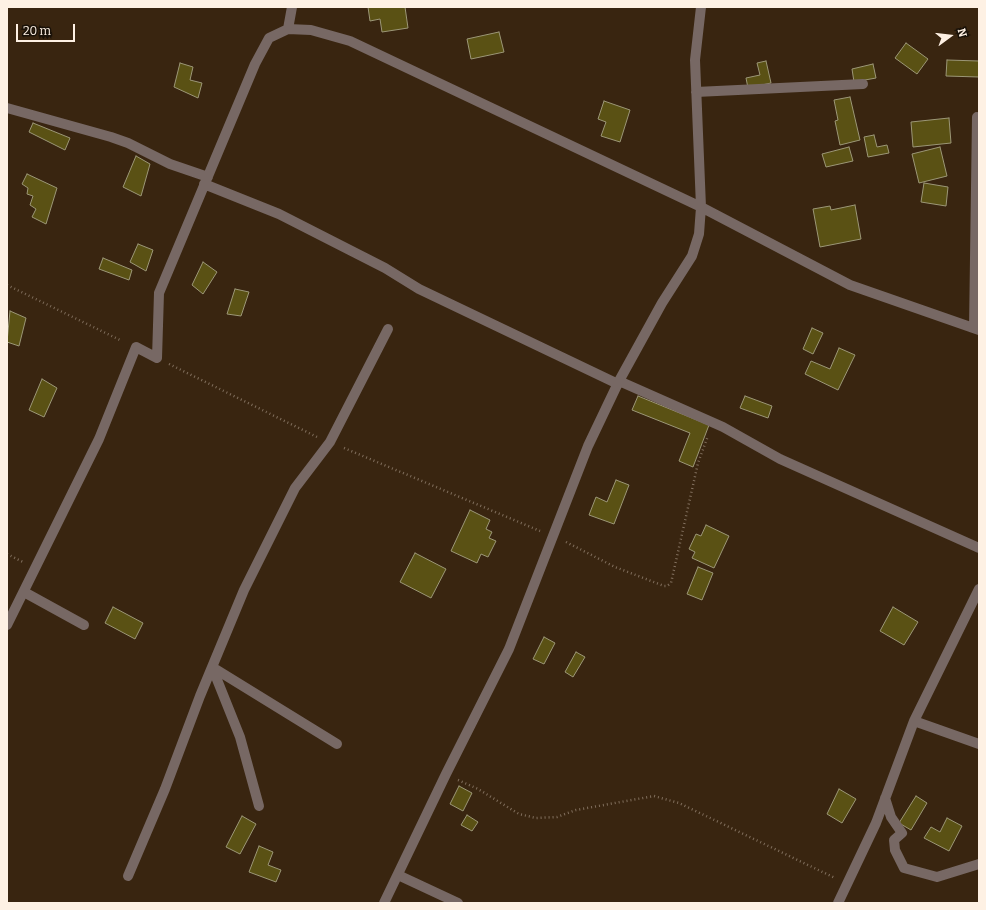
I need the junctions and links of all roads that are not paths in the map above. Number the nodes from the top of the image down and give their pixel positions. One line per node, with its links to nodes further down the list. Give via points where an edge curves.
1 (292, 7): 3 (street)
2 (700, 7): 5 (street, via 695,60)
3 (288, 29): 8 (street, via 269,38 255,64); 9 (street, via 311,30 350,41)
4 (863, 84): 5 (street)
5 (696, 92): 9 (street)
6 (7, 108): 8 (street, via 128,143)
7 (976, 117): 11 (street)
8 (206, 181): 12 (street, via 279,214 385,268 418,289); 15 (street, via 159,293 157,358 136,347 99,439)
9 (701, 207): 11 (street, via 850,285); 12 (street, via 699,234 692,256 662,303)
10 (388, 329): 18 (street, via 330,442 295,488 244,590)
11 (976, 329)
12 (618, 382): 13 (street, via 713,423 780,459); 25 (street, via 588,446 509,649)
13 (979, 548)
14 (979, 589): 19 (street)
15 (24, 592): 16 (street); 17 (street)
16 (7, 624)
17 (84, 625)
18 (212, 668): 20 (street); 23 (street, via 240,737); 26 (street)
19 (914, 721): 21 (street); 22 (street)
20 (337, 744)
21 (979, 744)
22 (885, 798): 24 (street, via 891,817 902,833 894,840 895,850 904,868 937,877); 29 (street)
23 (259, 806)
24 (979, 864)
25 (398, 875): 27 (street); 28 (street)
26 (128, 876)
27 (384, 903)
28 (458, 903)
29 (838, 903)

